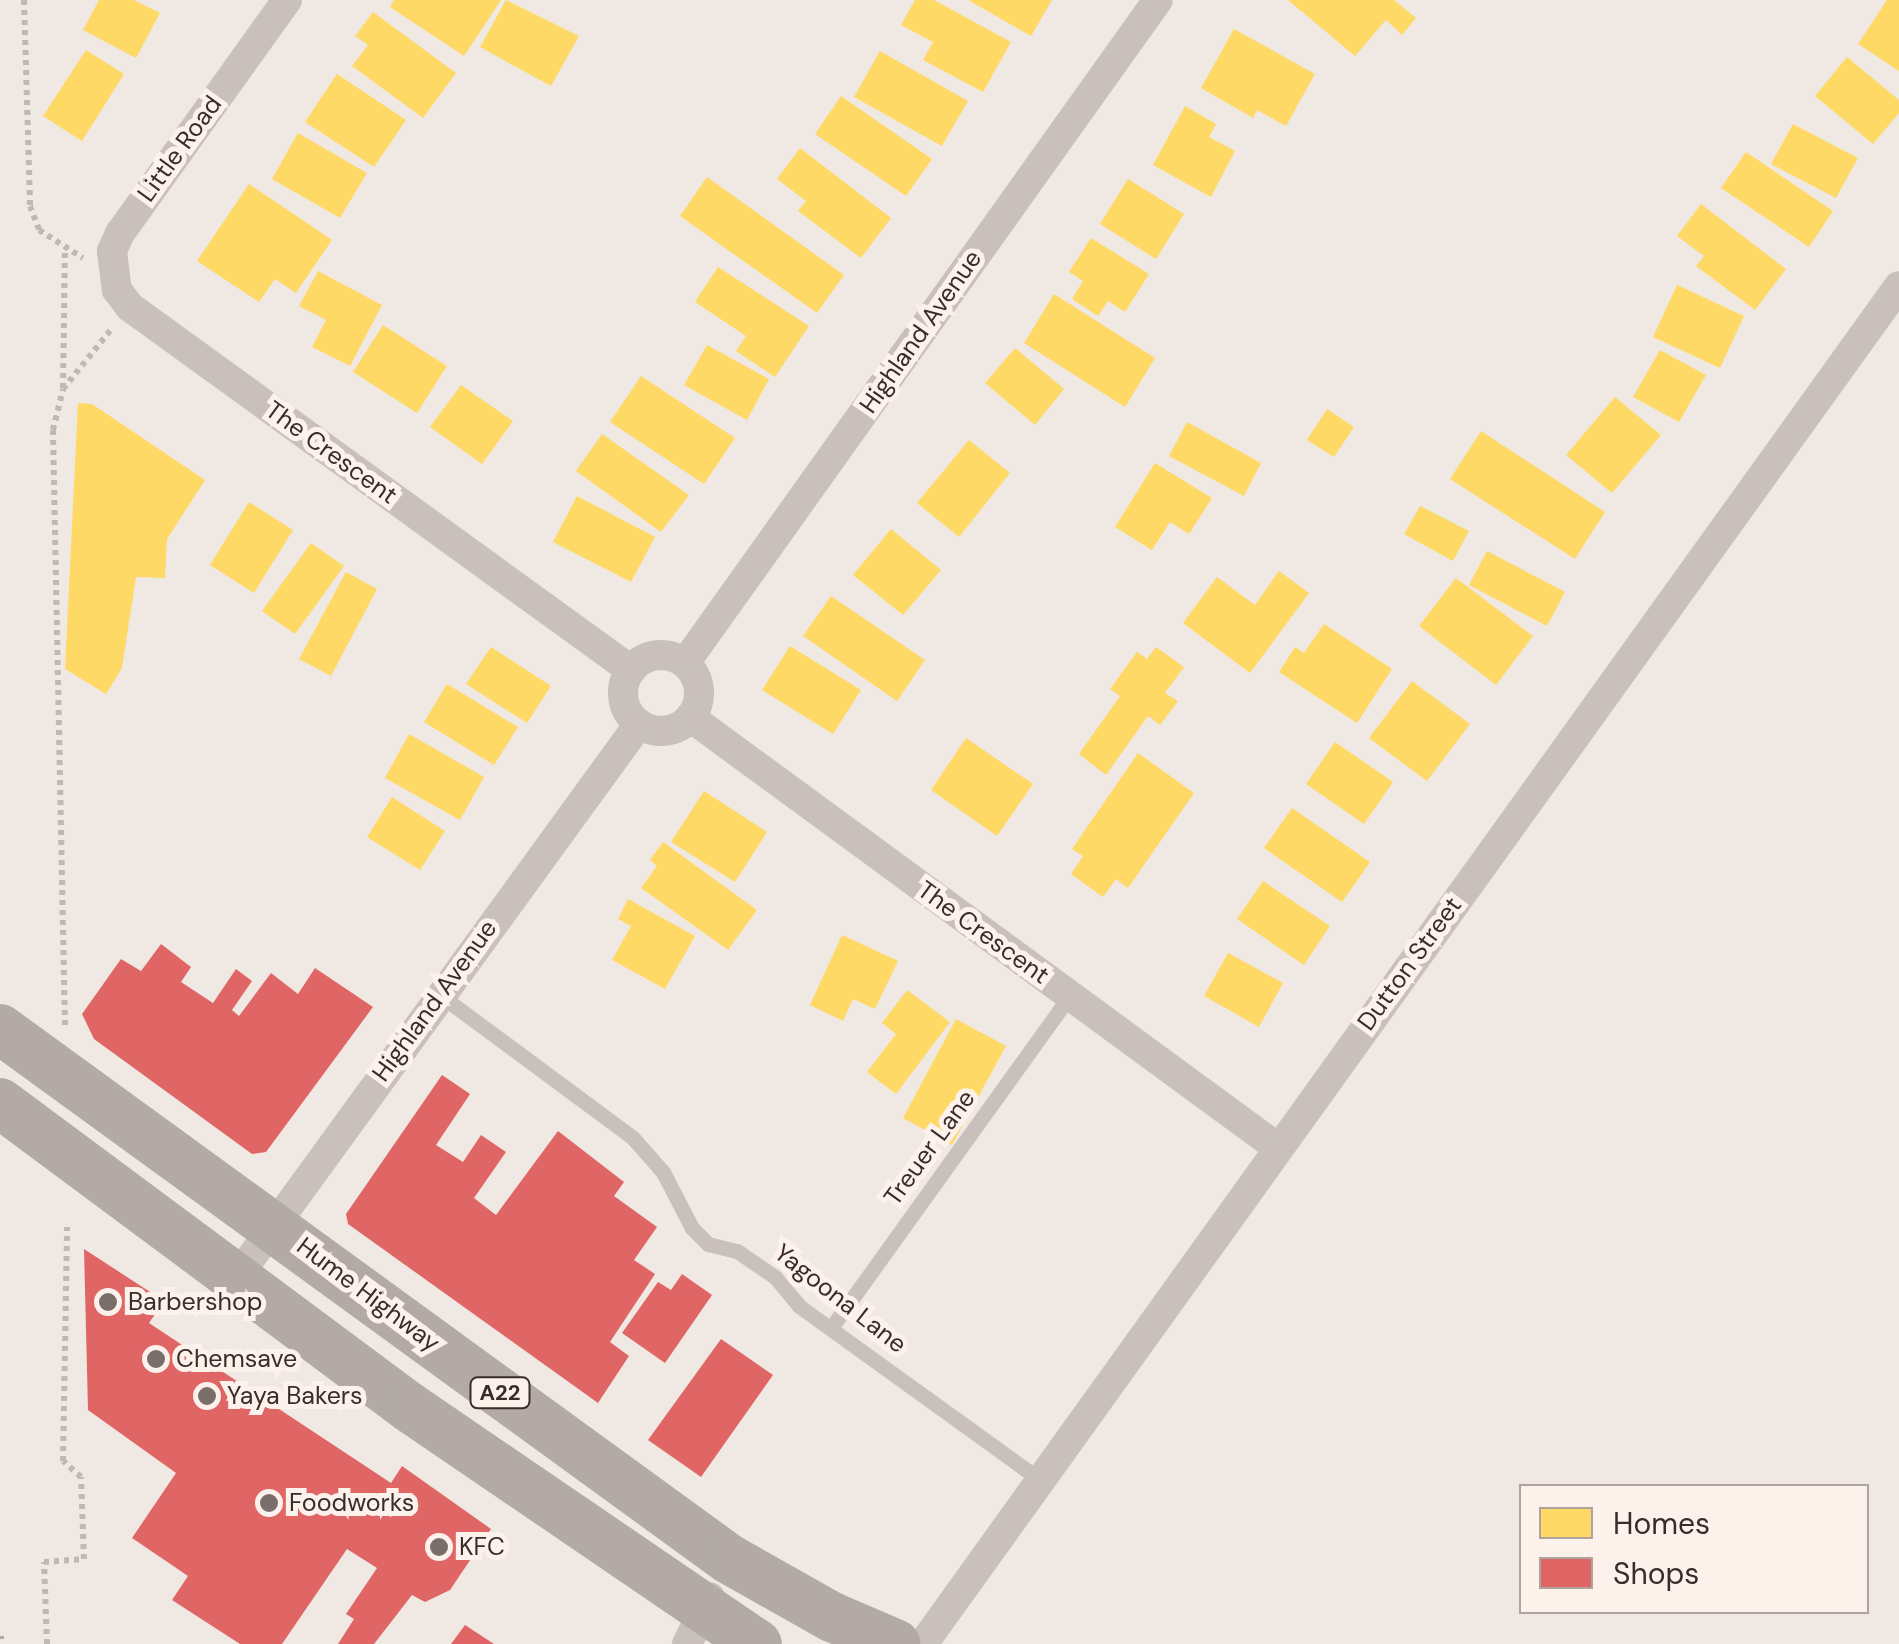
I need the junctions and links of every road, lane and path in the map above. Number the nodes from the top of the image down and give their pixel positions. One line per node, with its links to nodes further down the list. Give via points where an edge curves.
1 (24, 0): 6 (path, via 30,206 38,230 65,250)
2 (287, 0): 5 (street, Little Road, via 120,233 112,271)
3 (1158, 0): 7 (street, Highland Avenue)
4 (1899, 286): 16 (street, Dutton Street)
5 (130, 306): 6 (path); 8 (street, The Crescent)
6 (63, 389): 14 (path, via 53,430)
7 (685, 663): 8 (street, via 650,656); 9 (street, via 699,695)
8 (630, 670): 10 (street, via 625,705)
9 (690, 718): 10 (street, via 660,731); 12 (street, The Crescent)
10 (639, 724): 11 (street, Highland Avenue)
11 (440, 994): 17 (street, Highland Avenue); 20 (lane, Yagoona Lane, via 633,1138 663,1172 700,1236 775,1277)
12 (1069, 997): 16 (street, The Crescent); 20 (lane, Treuer Lane)
13 (2, 1031): 17 (highway, Hume Highway / A22)
14 (65, 1036)
15 (0, 1103): 19 (highway, A22)
16 (1278, 1148): 21 (street, Dutton Street)
17 (274, 1225): 19 (street, Highland Avenue); 22 (highway, Hume Highway / A22)
18 (68, 1227): 24 (path, via 63,1460 81,1477 84,1559 44,1562)
19 (234, 1280): 23 (highway, A22)
20 (831, 1328): 21 (lane, Yagoona Lane)
21 (1042, 1482): 27 (street, Dutton Street)
22 (729, 1559): 23 (street); 26 (highway, Hume Highway / A22)
23 (694, 1628): 25 (highway, A22)
24 (47, 1644)
25 (756, 1644)
26 (895, 1644)
27 (924, 1644)

